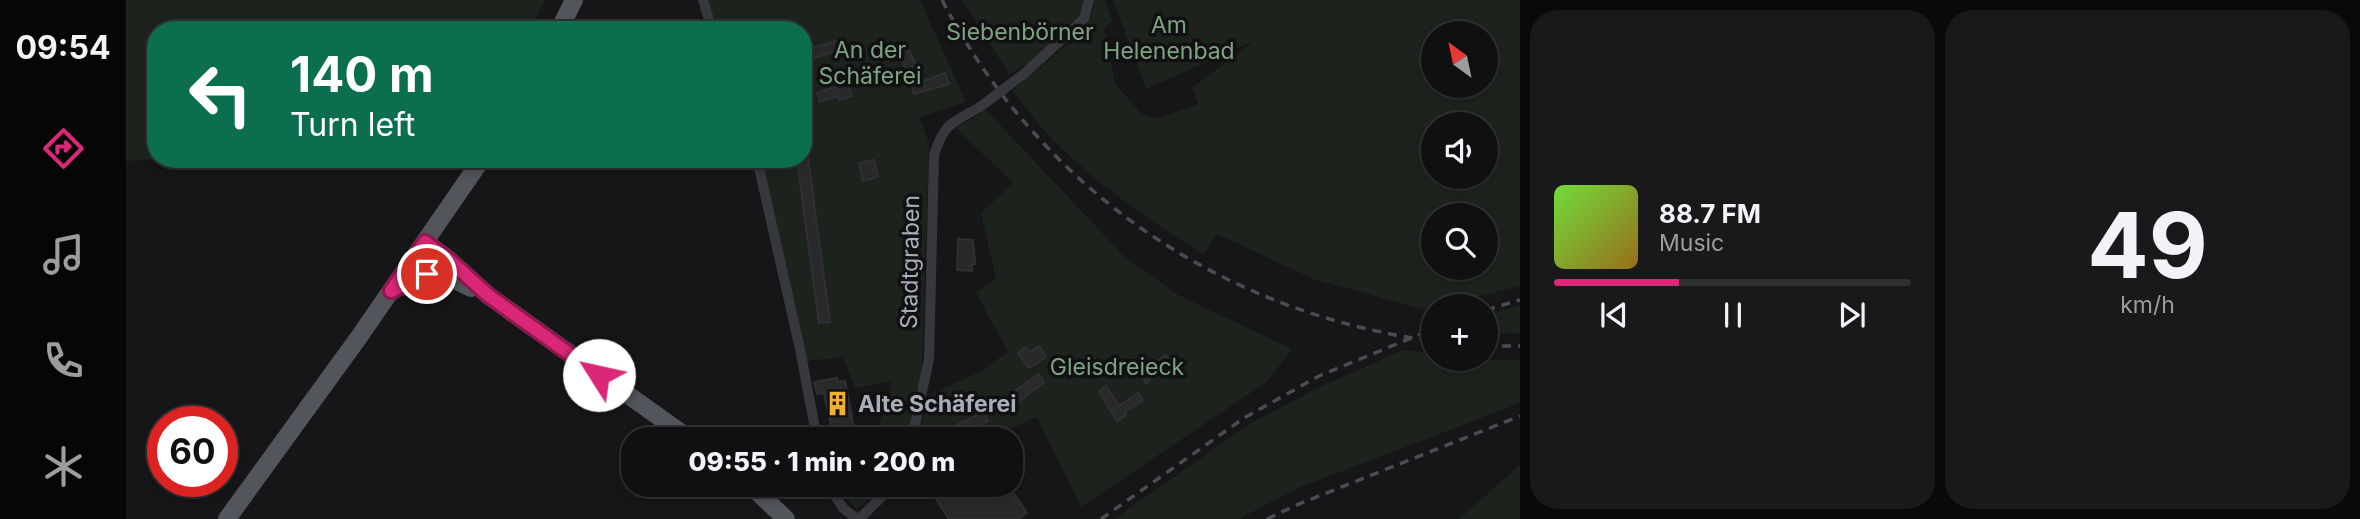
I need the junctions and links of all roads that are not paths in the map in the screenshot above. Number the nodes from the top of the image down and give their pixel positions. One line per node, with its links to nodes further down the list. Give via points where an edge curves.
1 (574, 0): 4 (main road)
2 (703, 0): 5 (street)
3 (1089, 0): 14 (street, Stadtgraben, bridge, via 1084,19 1025,73 941,134 934,155 929,359)
4 (564, 21)
5 (709, 21)
6 (476, 168): 8 (main road)
7 (759, 168): 13 (street)
8 (425, 242): 9 (main road, via 426,256); 10 (main road); 11 (main road)
9 (440, 272): 10 (main road, via 417,277); 11 (main road)
10 (391, 291): 18 (main road)
11 (489, 296): 12 (main road)
12 (673, 427)
13 (815, 427)
14 (915, 427)
15 (763, 497): 19 (main road)
16 (836, 497): 20 (street)
17 (881, 497): 20 (street)
18 (226, 519)
19 (786, 519)
20 (858, 519)

